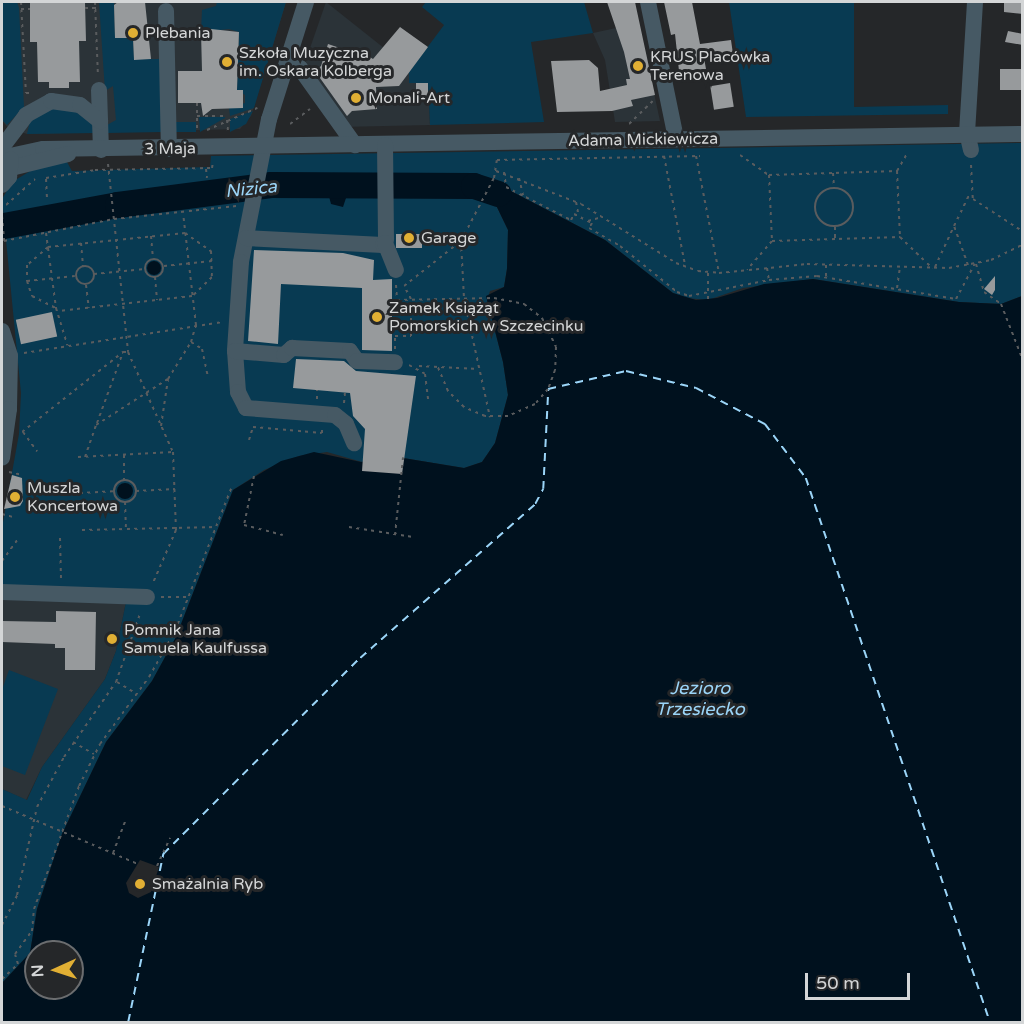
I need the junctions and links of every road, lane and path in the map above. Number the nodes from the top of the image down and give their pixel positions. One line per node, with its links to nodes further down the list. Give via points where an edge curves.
1 (21, 2): 8 (path)
2 (95, 2): 7 (path)
3 (306, 2): 11 (street)
4 (648, 2): 25 (street)
5 (975, 2): 22 (street)
6 (85, 8): 7 (path)
7 (96, 8): 12 (path)
8 (21, 9): 9 (path); 13 (path, via 26,93)
9 (30, 9)
10 (166, 11): 29 (street)
11 (286, 62): 27 (street, via 300,68); 28 (street)
12 (99, 90): 20 (street)
13 (37, 92)
14 (656, 97): 21 (path)
15 (197, 103): 18 (path)
16 (227, 108): 19 (path)
17 (257, 108): 19 (path)
18 (197, 116): 19 (path); 19 (path, via 199,134)
19 (227, 117): 23 (path)
20 (100, 121): 30 (street); 33 (street, via 80,105 51,101 32,111)
21 (629, 124)
22 (967, 133): 24 (street, Adama Mickiewicza); 25 (street, Adama Mickiewicza); 31 (street)
23 (228, 134)
24 (1023, 134)
25 (676, 139): 26 (street, Adama Mickiewicza)
26 (385, 145): 27 (street, Adama Mickiewicza); 76 (street)
27 (355, 146): 28 (street, Adama Mickiewicza)
28 (263, 147): 29 (street, 3 Maja); 52 (street)
29 (169, 149): 30 (street, 3 Maja)
30 (101, 150): 33 (street, 3 Maja)
31 (971, 150): 51 (path)
32 (909, 151): 41 (path)
33 (6, 154): 49 (street)
34 (740, 155): 44 (path)
35 (664, 156): 87 (path)
36 (696, 156): 96 (path)
37 (223, 159): 38 (path, via 213,159 212,168)
38 (206, 168): 39 (path); 47 (path)
39 (109, 169): 46 (path); 61 (path)
40 (45, 170): 46 (path)
41 (897, 171): 43 (path); 69 (path)
42 (504, 172): 48 (path); 53 (path, via 506,187); 73 (path, via 496,171)
43 (833, 173): 44 (path); 50 (path)
44 (769, 175): 74 (path)
45 (37, 177): 56 (path)
46 (46, 178): 54 (path)
47 (207, 178)
48 (519, 178): 53 (path); 55 (path)
49 (2, 185)
50 (834, 188): 63 (path, via 846,192 853,206 850,218); 63 (path, via 822,192 815,207 820,219)
51 (970, 193): 64 (path); 65 (path, via 979,204)
52 (254, 194): 57 (path); 70 (street)
53 (523, 196): 59 (path, via 571,220 574,214)
54 (47, 200)
55 (576, 202): 59 (path); 60 (path)
56 (6, 205)
57 (183, 212): 61 (path); 67 (path)
58 (2, 216): 66 (path, via 4,241)
59 (579, 217): 62 (path)
60 (602, 217): 62 (path); 87 (path)
61 (114, 219): 66 (path); 72 (path)
62 (588, 221): 106 (path, via 592,223 589,228 620,246 677,292)
63 (835, 226): 71 (path)
64 (954, 226): 84 (path); 90 (path)
65 (1023, 231)
66 (46, 232): 78 (path)
67 (185, 233): 68 (path); 80 (path, via 209,248); 81 (path)
68 (151, 236): 72 (path); 79 (path)
69 (900, 237): 71 (path); 90 (path)
70 (246, 238): 76 (street, via 380,246); 121 (street)
71 (836, 239): 74 (path)
72 (117, 240): 75 (path); 94 (path)
73 (461, 241): 108 (path); 110 (path, via 404,286)
74 (772, 241): 93 (path)
75 (81, 243): 78 (path); 85 (path)
76 (385, 243): 92 (street)
77 (1023, 245): 83 (path)
78 (48, 247): 101 (path); 103 (path, via 27,265)
79 (153, 258): 86 (path); 91 (path)
80 (212, 261): 81 (path); 107 (path, via 212,277)
81 (189, 264): 86 (path); 107 (path)
82 (826, 264): 88 (path); 89 (path); 100 (path)
83 (975, 264): 84 (path); 105 (path, via 956,299); 125 (path, via 984,292 1001,304)
84 (968, 265): 90 (path)
85 (83, 266): 97 (path); 98 (path)
86 (164, 266): 99 (path)
87 (685, 267): 95 (path)
88 (767, 267): 93 (path); 102 (path)
89 (900, 267): 90 (path); 105 (path)
90 (933, 268)
91 (145, 269): 94 (path); 99 (path)
92 (396, 270): 110 (path, via 397,300)
93 (747, 270): 96 (path)
94 (120, 272): 97 (path); 112 (path)
95 (708, 273): 96 (path); 106 (path)
96 (719, 273)
97 (94, 274): 104 (path)
98 (76, 276): 101 (path); 104 (path)
99 (155, 277): 109 (path)
100 (826, 277): 102 (path); 105 (path)
101 (52, 279): 103 (path); 114 (path)
102 (769, 280): 106 (path)
103 (27, 282): 114 (path, via 32,296)
104 (86, 285): 113 (path)
105 (897, 288)
106 (711, 294): 111 (path)
107 (192, 296): 109 (path); 116 (path)
108 (464, 299): 110 (path); 129 (path); 138 (path, via 503,298 524,304 548,327 556,348 555,370 542,397 517,414)
109 (157, 300): 112 (path)
110 (411, 300): 126 (path, via 411,336 395,336)
111 (708, 300)
112 (124, 303): 113 (path); 118 (path)
113 (89, 308): 114 (path)
114 (57, 310): 120 (path)
115 (213, 323): 116 (path)
116 (196, 325): 118 (path); 119 (path)
117 (2, 332): 130 (street, via 10,356)
118 (127, 336): 120 (path); 123 (path)
119 (191, 342): 131 (path, via 202,349); 132 (path)
120 (67, 345): 124 (path)
121 (235, 351): 126 (street, via 284,355 292,348 350,351 357,361); 137 (street, via 239,399 246,408)
122 (123, 352): 123 (path); 139 (path); 143 (path, via 23,432)
123 (128, 352): 134 (path)
124 (16, 355)
125 (1023, 358)
126 (395, 362): 127 (path)
127 (415, 366): 128 (path); 136 (path, via 425,374)
128 (438, 367): 129 (path); 138 (path, via 455,400)
129 (479, 369): 138 (path)
130 (5, 371): 149 (street, via 9,409)
131 (208, 377)
132 (168, 379): 134 (path); 140 (path)
133 (317, 390): 135 (path)
134 (146, 394): 139 (path); 140 (path)
135 (317, 396)
136 (428, 399)
137 (324, 414): 141 (path, via 322,433 253,427); 142 (street, via 341,418)
138 (490, 417)
139 (96, 425): 147 (path)
140 (161, 426): 144 (path)
141 (249, 440)
142 (354, 443)
143 (37, 451)
144 (173, 452): 145 (path); 153 (path)
145 (124, 455): 147 (path); 152 (path)
146 (78, 457): 147 (path)
147 (85, 457)
148 (404, 457): 167 (path)
149 (5, 465): 150 (path)
150 (23, 475)
151 (254, 476): 166 (path, via 243,525)
152 (124, 480): 155 (path, via 132,483); 156 (path)
153 (175, 489): 155 (path); 161 (path)
154 (231, 489): 163 (path)
155 (135, 490): 158 (path, via 133,498)
156 (114, 491): 157 (path); 158 (path)
157 (80, 492)
158 (125, 502): 162 (path)
159 (2, 514): 160 (path)
160 (13, 517)
161 (177, 525): 162 (path); 163 (path); 174 (path)
162 (126, 527): 165 (path)
163 (217, 527): 175 (path)
164 (349, 527): 167 (path)
165 (82, 530)
166 (283, 535)
167 (395, 535): 168 (path)
168 (414, 537)
169 (60, 538): 173 (path)
170 (18, 539): 171 (path)
171 (2, 561)
172 (2, 592): 173 (street)
173 (62, 594): 174 (street)
174 (147, 597): 175 (path); 176 (path)
175 (189, 597): 177 (path, via 170,642)
176 (116, 682): 177 (path); 178 (path)
177 (137, 694): 179 (path)
178 (74, 742): 179 (path); 182 (path)
179 (94, 754): 183 (path)
180 (2, 806): 182 (path)
181 (126, 819): 185 (path)
182 (31, 821): 183 (path); 188 (path, via 17,896)
183 (60, 832): 185 (path); 189 (path, via 33,909 32,931 15,954 18,964)
184 (170, 838): 187 (path)
185 (113, 853): 186 (path)
186 (138, 864)
187 (158, 866)
188 (2, 925)
189 (2, 979)

